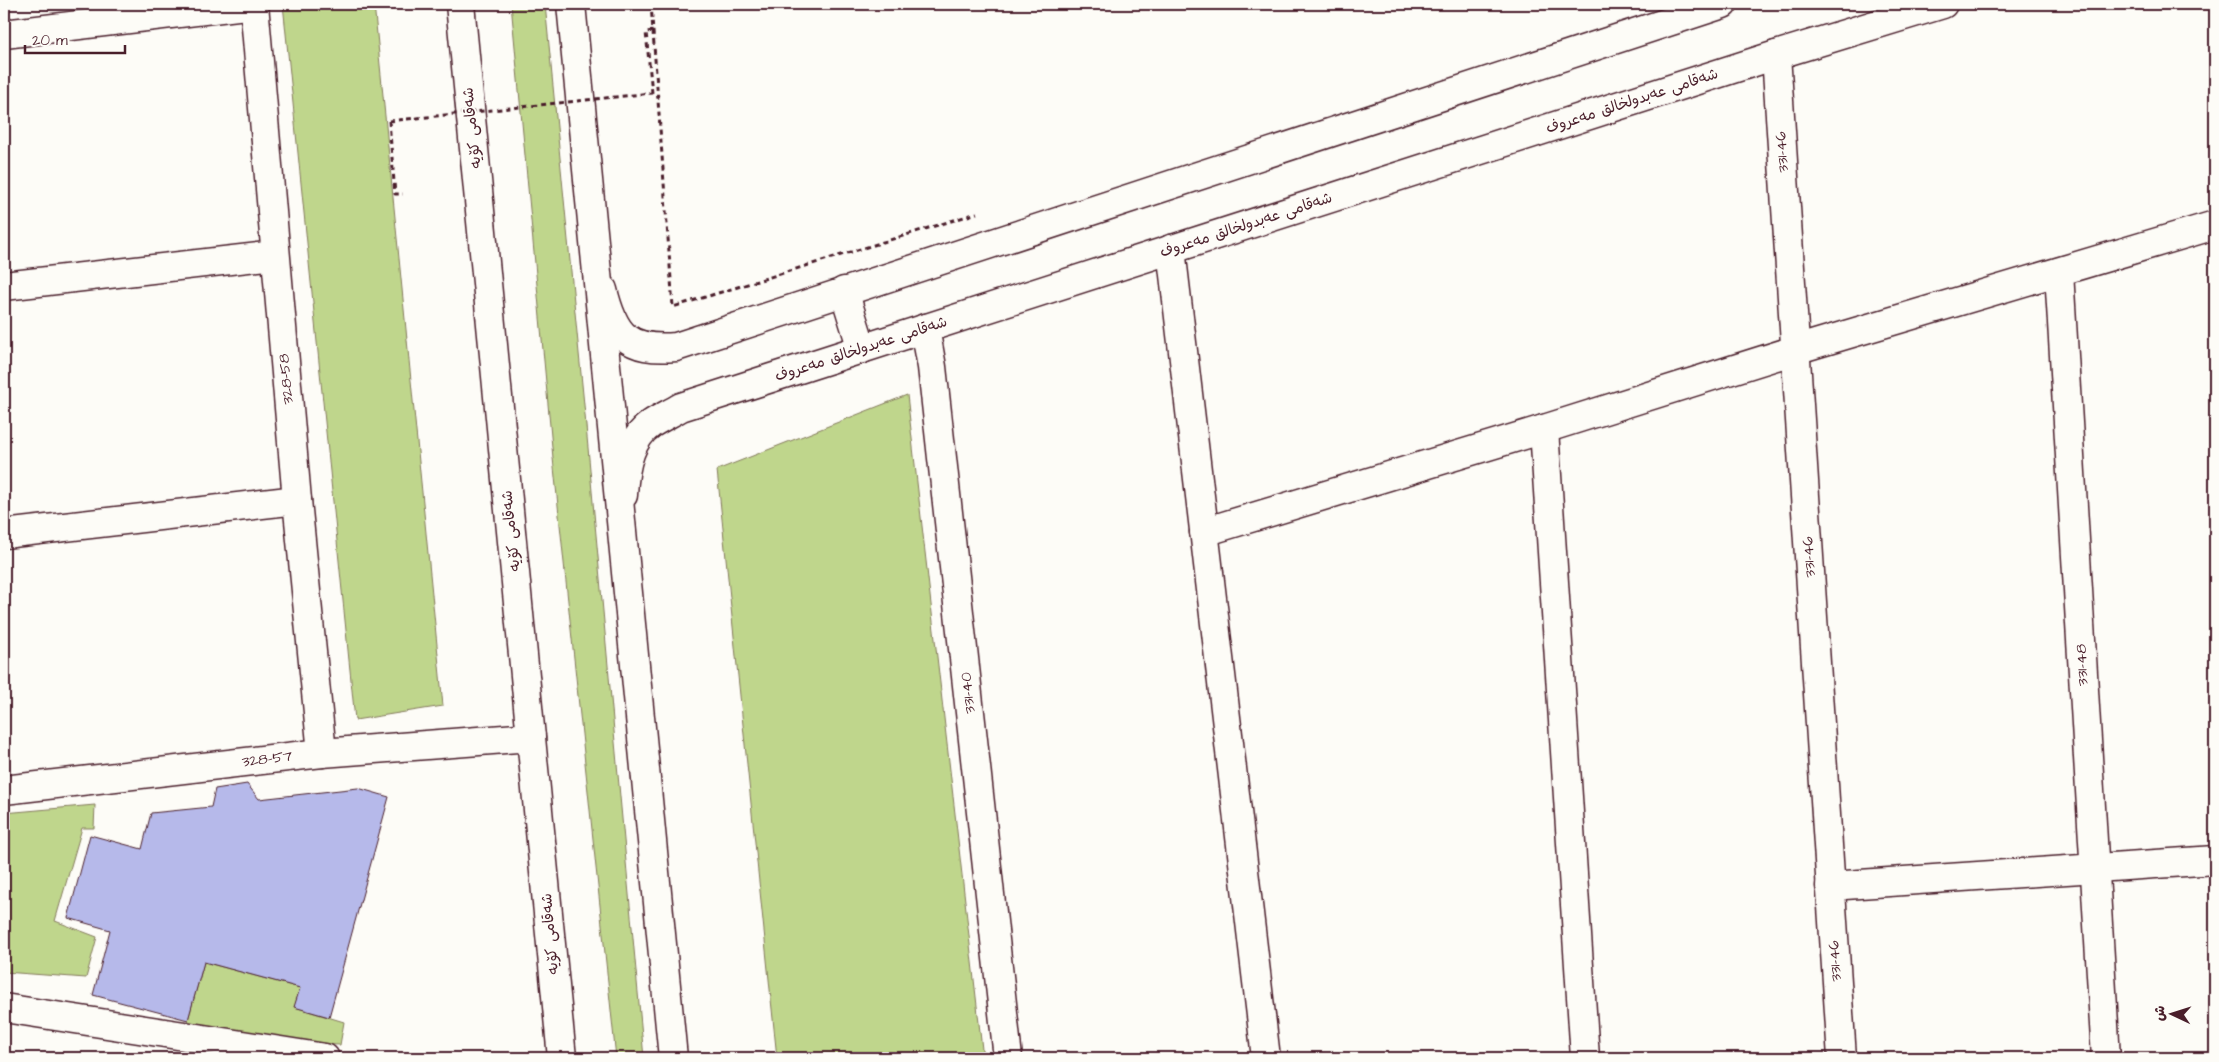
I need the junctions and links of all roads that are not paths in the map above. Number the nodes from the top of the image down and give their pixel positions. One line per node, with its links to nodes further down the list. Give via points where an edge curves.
1 (254, 4): 6 (main road); 10 (main road, 328-58)
2 (460, 4): 23 (main road, شەقامی کۆیە)
3 (571, 4): 11 (main road)
4 (1723, 4): 14 (main road)
5 (1943, 4): 7 (main road, شەقامی عەبدولخالق مەعروف)
6 (4, 34)
7 (1776, 55): 9 (main road, شەقامی عەبدولخالق مەعروف); 17 (main road, 331-46)
8 (2215, 225): 12 (main road)
9 (1171, 249): 15 (main road, شەقامی عەبدولخالق مەعروف); 21 (main road)
10 (275, 255): 13 (main road); 19 (main road, 328-58)
11 (597, 268): 14 (main road, via 608,310 620,332 634,344 654,349 676,347); 20 (main road)
12 (2058, 272): 17 (main road); 27 (main road, 331-48)
13 (4, 286)
14 (844, 291): 16 (main road)
15 (926, 328): 16 (main road, شەقامی عەبدولخالق مەعروف); 34 (main road, 331-40)
16 (862, 348): 20 (main road, شەقامی عەبدولخالق مەعروف, via 682,407 649,426 633,445 624,476)
17 (1795, 350): 18 (main road); 28 (main road, 331-46)
18 (1544, 429): 21 (main road); 36 (main road)
19 (297, 500): 22 (main road); 24 (main road, 328-58)
20 (621, 519): 33 (main road)
21 (1204, 532): 35 (main road)
22 (4, 534)
23 (530, 737): 24 (main road, 328-57); 32 (main road, شەقامی کۆیە)
24 (322, 753): 25 (main road, 328-57)
25 (4, 790)
26 (2215, 860): 27 (main road)
27 (2094, 868): 28 (main road); 38 (main road, 331-48)
28 (1830, 886): 37 (main road, 331-46)
29 (4, 1008): 30 (main road)
30 (280, 1054): 31 (main road)
31 (325, 1058)
32 (562, 1058)
33 (673, 1058)
34 (1008, 1058)
35 (1266, 1058)
36 (1585, 1058)
37 (1842, 1058)
38 (2106, 1058)

